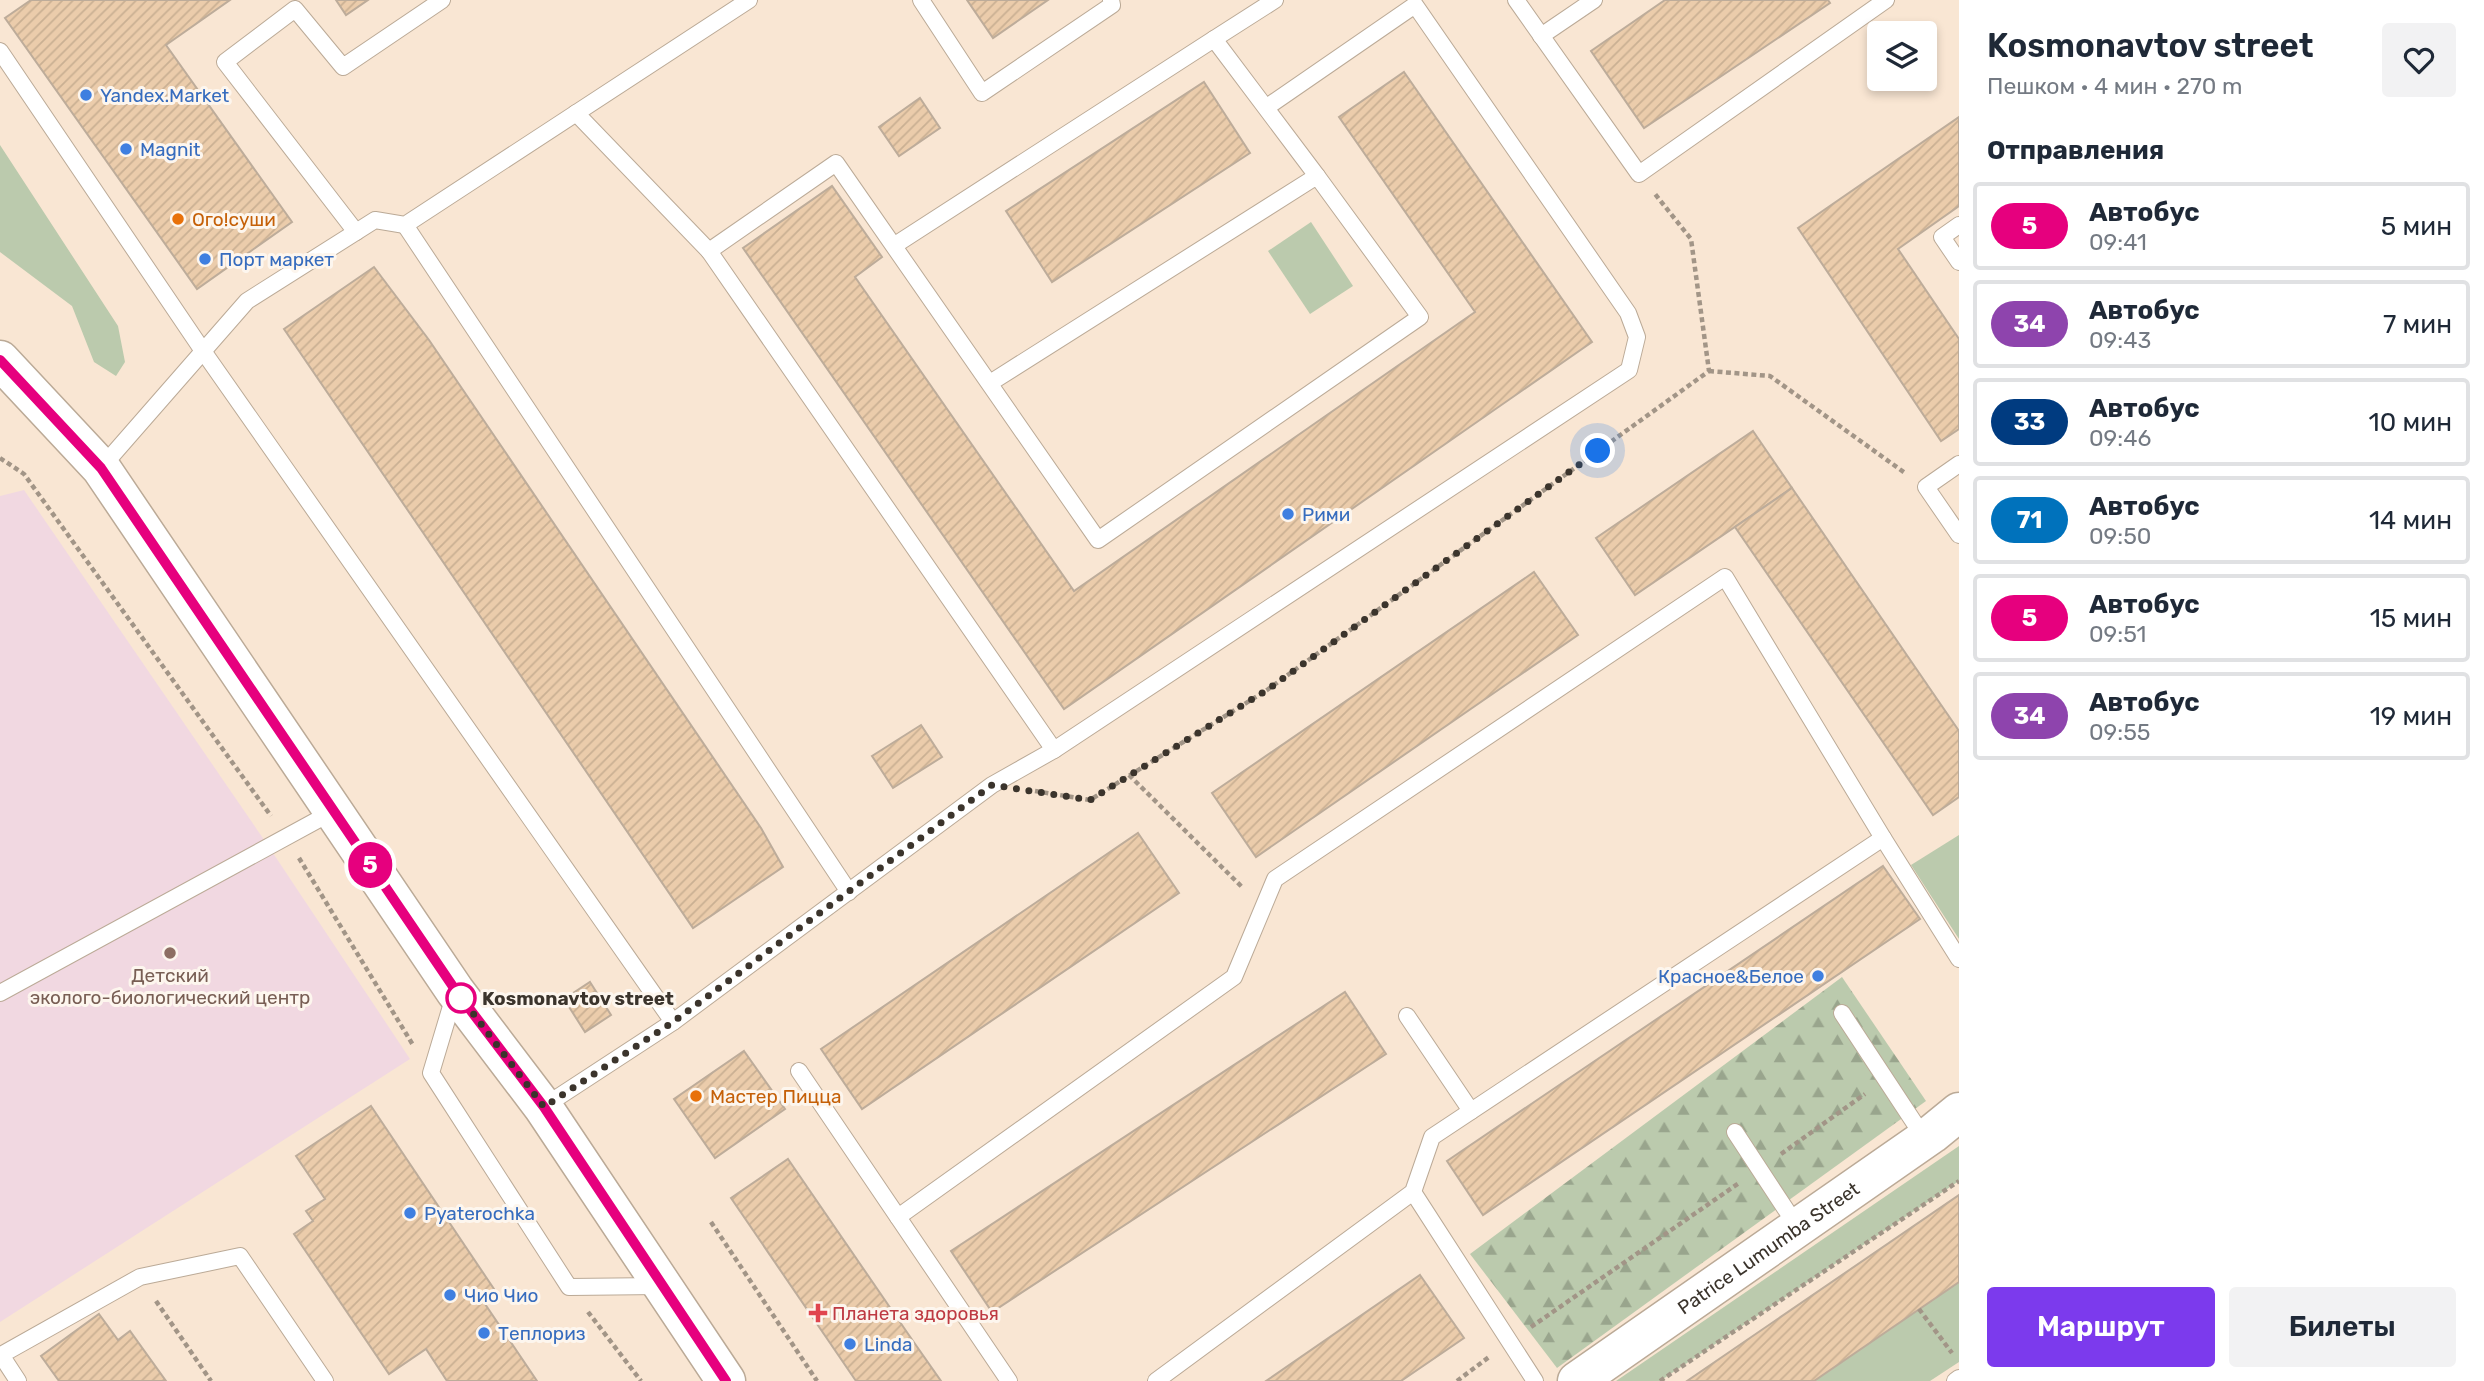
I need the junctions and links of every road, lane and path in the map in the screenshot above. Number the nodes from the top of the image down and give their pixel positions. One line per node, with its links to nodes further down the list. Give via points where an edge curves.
1 (442, 0): 19 (lane, via 343,67 295,9 225,62)
2 (749, 0): 14 (lane)
3 (920, 0): 4 (lane, via 982,93 1112,5)
4 (1111, 0)
5 (1275, 0): 11 (lane)
6 (1516, 0): 10 (lane)
7 (1594, 0): 10 (lane)
8 (1886, 0): 15 (lane)
9 (1413, 3): 13 (lane); 32 (lane, via 1629,313 1637,337 1629,370)
10 (1541, 36): 15 (lane)
11 (1214, 39): 13 (lane); 20 (lane)
12 (0, 51): 23 (lane)
13 (1267, 107): 16 (lane)
14 (576, 113): 17 (lane); 21 (lane)
15 (1639, 174): 25 (path, via 1691,239)
16 (1317, 176): 26 (lane); 26 (lane, via 1420,317 1098,540)
17 (405, 225): 19 (lane, via 375,220); 38 (lane)
18 (1959, 225): 22 (lane, via 1942,237)
19 (356, 232): 23 (lane, via 247,301)
20 (895, 246): 21 (lane, via 836,163); 26 (lane)
21 (709, 251): 32 (lane)
22 (1959, 262)
23 (203, 351): 29 (lane); 45 (lane)
24 (0, 360): 29 (street)
25 (1709, 371): 30 (path, via 1770,376); 33 (path, via 1267,690)
26 (990, 383)
27 (0, 458): 36 (path, via 24,474)
28 (1959, 464): 30 (lane)
29 (101, 468): 35 (street)
30 (1926, 487): 31 (lane)
31 (1959, 535)
32 (1054, 750): 34 (lane)
33 (1129, 775): 34 (path, via 1090,800); 39 (path)
34 (992, 785): 38 (lane)
35 (334, 811): 36 (lane); 41 (street)
36 (286, 838): 42 (lane); 47 (path)
37 (1882, 838): 39 (lane, via 1725,577 1275,879); 40 (lane); 50 (lane)
38 (849, 892): 45 (lane)
39 (1263, 907): 57 (lane, via 1234,977)
40 (1959, 958)
41 (456, 991): 47 (lane); 49 (street)
42 (0, 993)
43 (1842, 1013): 48 (lane)
44 (1407, 1016): 50 (lane)
45 (673, 1022): 49 (lane)
46 (799, 1071): 57 (lane)
47 (431, 1073): 62 (lane)
48 (1886, 1079): 53 (lane); 54 (path)
49 (544, 1107): 61 (street)
50 (1471, 1111): 56 (lane, via 1432,1137)
51 (1959, 1112): 53 (street, Patrice Lumumba Street)
52 (1735, 1132): 54 (lane)
53 (1925, 1139): 59 (street, Patrice Lumumba Street)
54 (1760, 1170): 59 (lane); 64 (path)
55 (1959, 1181): 77 (path)
56 (1413, 1192): 64 (lane); 73 (lane)
57 (898, 1217): 72 (lane)
58 (711, 1222): 71 (path)
59 (1798, 1227): 76 (street, Patrice Lumumba Street)
60 (140, 1277): 66 (lane, via 1,1355); 67 (path); 68 (lane, via 240,1256)
61 (664, 1286): 62 (lane); 70 (street)
62 (569, 1287): 69 (path)
63 (1919, 1309): 65 (path)
64 (1510, 1342): 74 (path); 75 (lane)
65 (1959, 1362)
66 (18, 1381)
67 (211, 1381)
68 (326, 1381)
69 (641, 1381)
70 (726, 1381)
71 (817, 1381)
72 (1009, 1381)
73 (1156, 1381)
74 (1457, 1381)
75 (1535, 1381)
76 (1577, 1381)
77 (1660, 1381)

